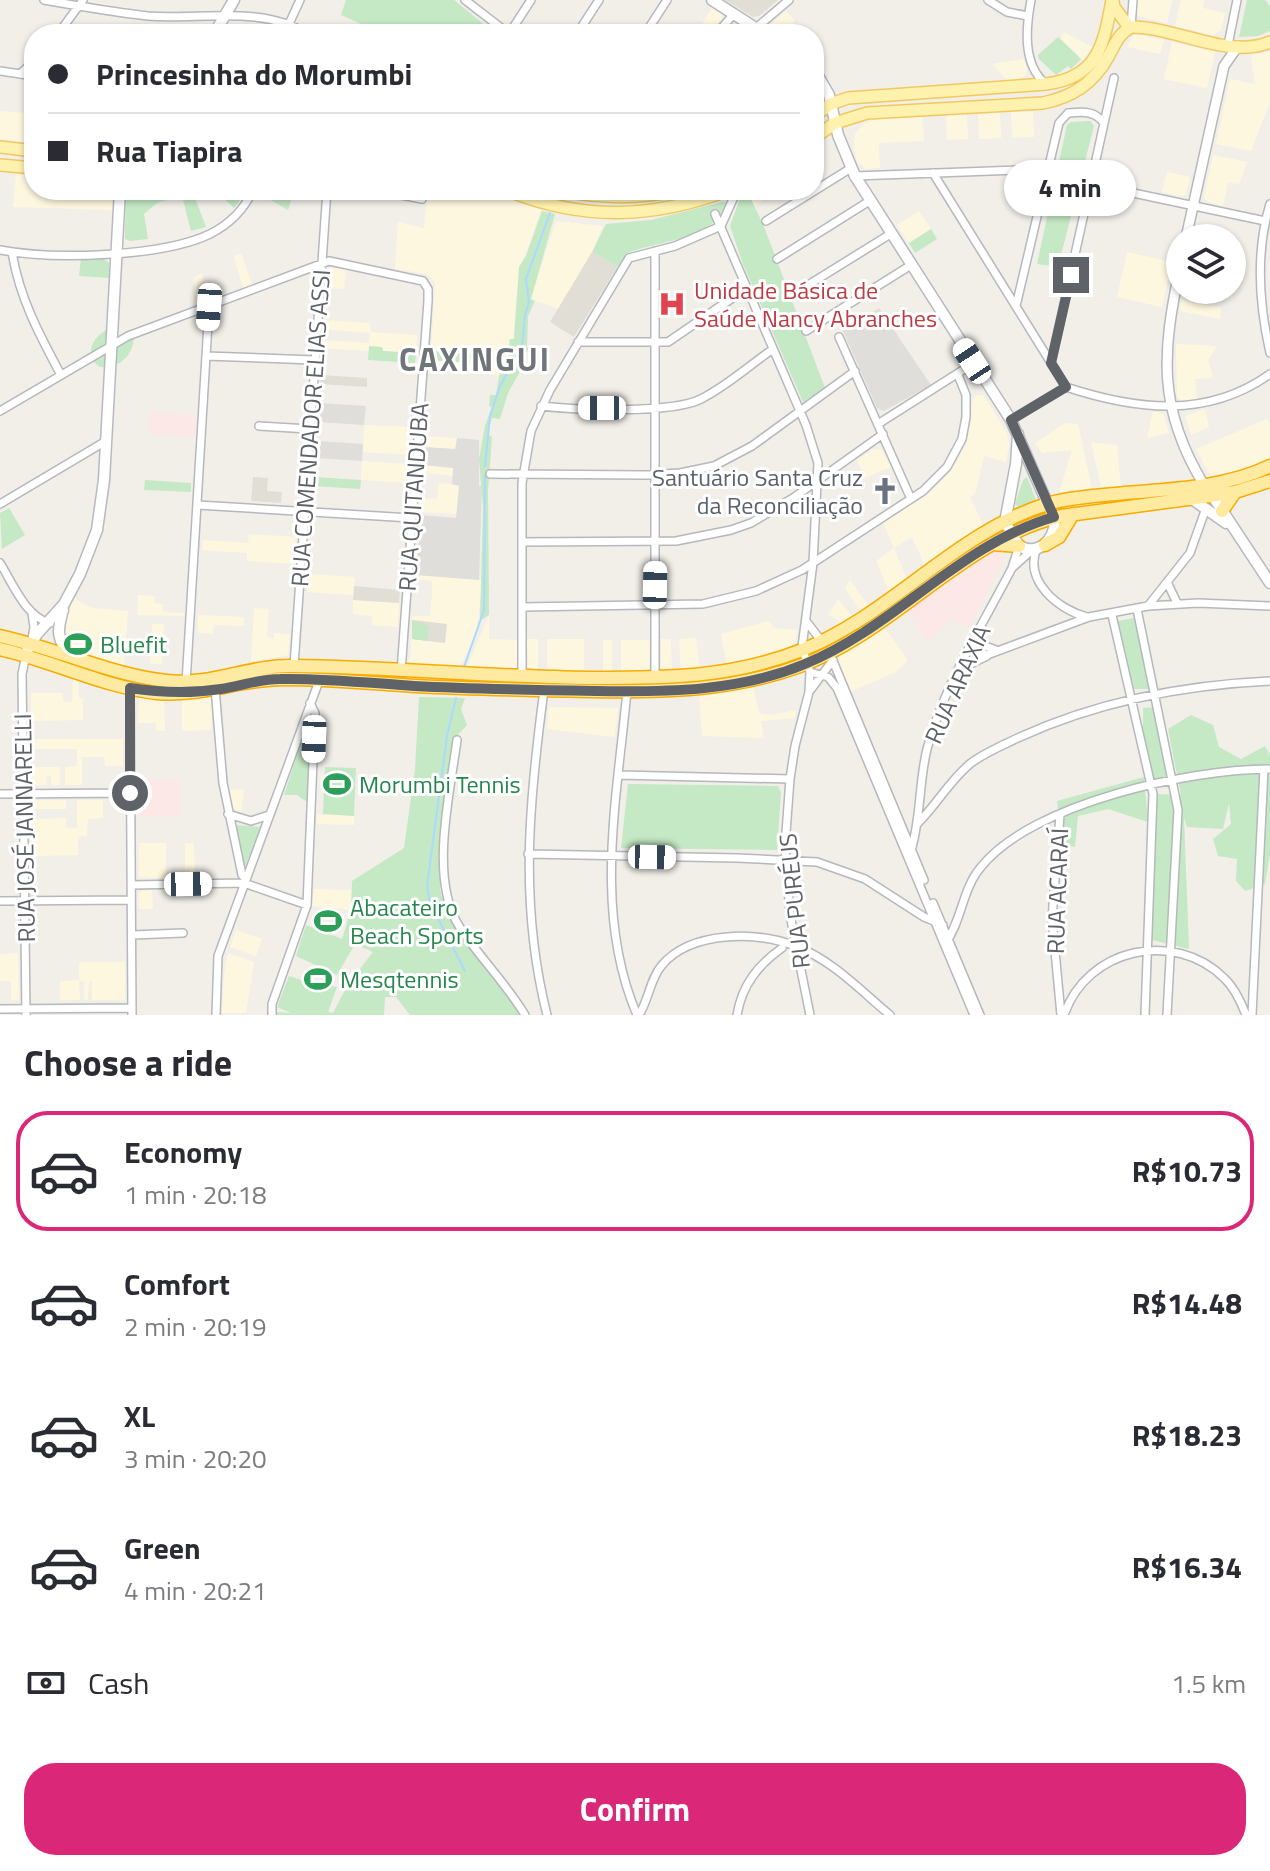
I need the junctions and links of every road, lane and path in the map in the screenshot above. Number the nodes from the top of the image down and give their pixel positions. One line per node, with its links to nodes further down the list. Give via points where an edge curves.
1 (44, 0): 15 (street)
2 (234, 0): 18 (main road)
3 (300, 0): 22 (street)
4 (465, 0): 23 (street)
5 (531, 0): 24 (street)
6 (599, 0): 25 (street)
7 (667, 0): 26 (street)
8 (712, 0): 16 (main road)
9 (789, 0): 29 (street)
10 (988, 0): 17 (street, via 1007,12)
11 (1031, 0): 17 (street)
12 (1113, 0): 19 (main road); 39 (main road, via 1103,43 1089,65 1072,79)
13 (1133, 0): 19 (street)
14 (1237, 0): 31 (street)
15 (81, 3): 18 (street, via 147,15); 20 (street)
16 (734, 14): 27 (street); 28 (main road)
17 (1028, 16): 32 (street)
18 (225, 17): 21 (main road); 22 (street)
19 (1129, 22): 31 (main road); 43 (main road, via 1097,73 1063,99 867,113)
20 (65, 24)
21 (220, 24)
22 (289, 24)
23 (496, 24)
24 (515, 24)
25 (583, 24)
26 (651, 24)
27 (725, 24)
28 (750, 24)
29 (767, 24)
30 (1270, 42): 31 (main road)
31 (1233, 46): 64 (street)
32 (1033, 68): 38 (street); 39 (street)
33 (24, 70): 35 (street)
34 (0, 71): 35 (street)
35 (20, 74): 36 (street)
36 (24, 75)
37 (1114, 78): 44 (street)
38 (1025, 84): 39 (main road); 41 (main road, via 867,96)
39 (1046, 84)
40 (824, 85): 41 (main road)
41 (831, 104): 42 (main road); 43 (main road)
42 (824, 109)
43 (835, 123): 45 (main road); 51 (main road)
44 (1104, 123): 50 (street, via 1088,112 1065,115); 53 (street)
45 (824, 131)
46 (0, 147): 47 (main road)
47 (24, 150)
48 (0, 165): 49 (main road)
49 (24, 167)
50 (1049, 169): 52 (street); 81 (street)
51 (853, 172): 52 (street); 54 (street); 62 (main road)
52 (933, 173): 81 (street)
53 (1091, 184): 64 (street); 95 (street)
54 (824, 188)
55 (120, 200): 74 (main road)
56 (247, 200): 74 (street, via 238,214 210,234)
57 (326, 200): 76 (street, RUA COMENDADOR ELIAS ASSI)
58 (536, 200): 59 (main road, via 602,213 663,210)
59 (702, 200)
60 (733, 200): 69 (street)
61 (803, 200): 66 (street)
62 (871, 200): 70 (main road); 75 (street)
63 (1270, 204): 67 (street)
64 (1193, 205): 67 (street); 68 (street)
65 (715, 214): 69 (street, RUA PURÉUS)
66 (766, 221)
67 (1265, 221): 91 (street, via 1260,274)
68 (1189, 224)
69 (721, 226): 72 (street); 78 (street, RUA PURÉUS)
70 (892, 233): 77 (main road); 79 (street)
71 (0, 250): 73 (street)
72 (655, 251): 87 (street, via 629,258); 88 (street)
73 (12, 252): 74 (street); 98 (street, via 24,297)
74 (117, 253): 83 (main road)
75 (777, 259)
76 (322, 263): 82 (street); 93 (street, RUA COMENDADOR ELIAS ASSI); 134 (street, RUA QUITANDUBA, via 419,279 428,289)
77 (911, 265): 84 (street); 94 (main road)
78 (747, 288): 88 (street, via 675,340); 90 (street, RUA PURÉUS)
79 (792, 295)
80 (1173, 304): 103 (street, via 1166,341)
81 (1016, 306): 95 (street)
82 (209, 307): 85 (street); 92 (street)
83 (112, 327): 85 (street); 89 (main road)
84 (806, 331)
85 (128, 336): 89 (street)
86 (839, 337): 96 (street)
87 (578, 342): 88 (street); 101 (street)
88 (656, 344): 102 (street)
89 (111, 345): 98 (street); 112 (main road)
90 (773, 349): 102 (street, via 700,400); 105 (street, RUA PURÉUS)
91 (1270, 353)
92 (206, 356): 93 (street); 128 (street)
93 (314, 360): 109 (street, RUA COMENDADOR ELIAS ASSI)
94 (974, 363): 99 (street); 106 (main road)
95 (1051, 363): 100 (street)
96 (855, 371): 105 (street); 107 (street)
97 (1270, 374): 103 (street, via 1228,397)
98 (61, 375): 104 (street)
99 (958, 375): 107 (street); 124 (street, via 967,404 962,439 947,467)
100 (1066, 387): 103 (street); 106 (street)
101 (541, 406): 102 (street); 115 (street)
102 (655, 408): 116 (street)
103 (1172, 408): 120 (street, via 1182,443)
104 (0, 411)
105 (800, 412): 116 (street, via 714,466); 118 (street, RUA PURÉUS)
106 (1011, 420): 111 (main road)
107 (878, 424): 110 (street)
108 (259, 426): 109 (street)
109 (309, 429): 130 (street, RUA COMENDADOR ELIAS ASSI)
110 (883, 434): 118 (street); 124 (street)
111 (1018, 434): 117 (main road); 121 (main road)
112 (106, 441): 127 (street); 148 (main road, via 97,530)
113 (1270, 466): 120 (highway)
114 (490, 474): 115 (street)
115 (523, 475): 116 (street); 138 (street)
116 (655, 475): 137 (street)
117 (1036, 477): 121 (main road, via 1025,472); 126 (main road)
118 (819, 478): 137 (street, via 740,527 693,539); 143 (street, RUA PURÉUS)
119 (1270, 481): 122 (highway)
120 (1204, 485): 123 (main road); 126 (highway)
121 (1010, 490): 136 (main road)
122 (1235, 492): 123 (highway); 131 (highway)
123 (1213, 496): 125 (highway); 131 (main road)
124 (911, 499): 143 (street)
125 (1192, 499): 129 (main road); 132 (highway)
126 (1048, 503): 133 (main road); 136 (highway)
127 (0, 504)
128 (198, 505): 130 (street); 180 (street)
129 (1206, 508): 135 (main road); 146 (street, via 1190,553)
130 (304, 511): 134 (street); 171 (street, RUA COMENDADOR ELIAS ASSI)
131 (1222, 511): 135 (main road)
132 (1073, 514): 133 (highway); 141 (highway, via 1059,537)
133 (1054, 517): 136 (highway); 141 (main road, via 1054,531)
134 (411, 518): 174 (street, RUA QUITANDUBA)
135 (1231, 527): 145 (main road)
136 (1008, 528): 139 (highway); 140 (main road); 168 (highway)
137 (655, 541): 138 (street); 149 (street)
138 (522, 542): 152 (street)
139 (992, 544): 140 (highway); 168 (highway)
140 (1019, 546): 141 (main road); 144 (street, RUA ARAXIA)
141 (1038, 548): 144 (street, RUA ARAXIA); 154 (street, via 1033,559 1037,580)
142 (0, 563): 155 (street)
143 (813, 563): 149 (street, via 730,599); 158 (street, RUA PURÉUS)
144 (1012, 568): 161 (street, RUA ARAXIA)
145 (1270, 583)
146 (1168, 584): 147 (street); 150 (street)
147 (1177, 603): 150 (street); 151 (street)
148 (64, 604): 159 (main road); 169 (main road, via 58,636)
149 (655, 606): 152 (street); 177 (street)
150 (1148, 606): 153 (street)
151 (1270, 606)
152 (522, 607): 176 (street)
153 (1137, 609): 156 (street); 186 (street)
154 (1073, 612): 157 (street); 160 (street)
155 (32, 613): 159 (street); 165 (street, RUA JOSÉ JANNARELLI)
156 (1112, 615): 157 (street); 187 (street)
157 (1089, 617): 160 (street)
158 (806, 619): 166 (street, RUA PURÉUS); 168 (street)
159 (50, 623): 165 (main road)
160 (1069, 624): 167 (street)
161 (978, 634): 163 (street, RUA ARAXIA); 167 (street, via 982,644)
162 (0, 636): 165 (highway)
163 (970, 648): 170 (street); 173 (street, RUA ARAXIA)
164 (0, 649): 165 (highway)
165 (28, 649): 169 (highway); 182 (highway); 195 (street, RUA JOSÉ JANNARELLI, via 22,674)
166 (802, 650): 168 (highway); 172 (street, RUA PURÉUS); 177 (highway, via 734,671)
167 (996, 650): 170 (street)
168 (828, 652): 172 (highway); 175 (street, RUA PURÉUS); 204 (street)
169 (72, 655): 180 (highway, via 127,673)
170 (987, 655): 173 (street)
171 (294, 666): 174 (highway); 181 (highway, via 251,669)
172 (807, 668): 175 (street); 184 (highway, via 717,687); 185 (street, RUA PURÉUS)
173 (960, 669): 203 (street, RUA ARAXIA, via 927,751)
174 (401, 672): 176 (highway)
175 (822, 674): 185 (street, RUA PURÉUS); 205 (street, via 837,688)
176 (522, 677): 177 (highway)
177 (655, 678)
178 (319, 681): 181 (highway); 183 (highway); 188 (street)
179 (1270, 681): 186 (street)
180 (186, 683): 181 (highway)
181 (212, 684): 182 (highway, via 171,694); 198 (street)
182 (130, 688): 196 (street)
183 (544, 690): 184 (highway); 206 (street)
184 (627, 691): 191 (street)
185 (809, 692): 192 (street, RUA PURÉUS)
186 (1155, 694): 187 (street); 193 (street)
187 (1131, 699): 194 (street); 203 (street, via 1069,717 988,752 957,777)
188 (310, 703): 199 (street); 215 (street, via 315,713)
189 (457, 740): 231 (street, via 443,855 446,894 458,924)
190 (1267, 769): 193 (street); 242 (street)
191 (619, 775): 192 (street); 207 (street)
192 (790, 779): 208 (street, RUA PURÉUS)
193 (1173, 779): 194 (street); 224 (street, via 1178,810)
194 (1152, 785): 200 (street); 223 (street)
195 (24, 793): 196 (street); 197 (street); 211 (street, RUA JOSÉ JANNARELLI)
196 (130, 793): 210 (street)
197 (0, 794)
198 (228, 814): 199 (street, via 251,821); 201 (street)
199 (269, 815): 202 (street)
200 (1060, 815): 220 (street, via 1018,835 981,866); 239 (street, RUA ACARAÍ, via 1052,919)
201 (230, 825): 202 (street); 209 (street)
202 (265, 825): 209 (street)
203 (918, 826): 204 (street); 205 (street, RUA ARAXIA)
204 (908, 839): 205 (street)
205 (909, 849): 214 (street)
206 (528, 854): 207 (street); 232 (street, via 534,955)
207 (611, 857): 208 (street); 233 (street, via 612,919)
208 (786, 859): 216 (street, via 851,873); 222 (street, RUA PURÉUS)
209 (245, 881): 210 (street); 215 (street); 229 (street, via 217,962)
210 (131, 885): 212 (street)
211 (25, 900): 212 (street); 213 (street); 227 (street, RUA JOSÉ JANNARELLI)
212 (131, 900): 219 (street)
213 (0, 901)
214 (930, 903): 216 (street); 217 (street)
215 (307, 905): 230 (street)
216 (914, 911): 217 (street)
217 (939, 925): 220 (street)
218 (183, 933): 219 (street)
219 (132, 935): 228 (street)
220 (947, 941): 237 (street); 238 (street)
221 (782, 945): 222 (street); 225 (street); 233 (street, via 722,937 682,948 658,970); 234 (street, via 752,975)
222 (796, 946): 225 (street, RUA PURÉUS); 236 (street, via 842,974)
223 (1148, 949): 224 (street); 239 (street, via 1092,972); 240 (street)
224 (1170, 950): 241 (street); 242 (street, via 1193,956 1225,979)
225 (798, 959): 235 (street, RUA PURÉUS)
226 (0, 1009): 227 (street)
227 (26, 1012): 228 (street)
228 (132, 1012)
229 (216, 1015)
230 (272, 1015)
231 (525, 1015)
232 (547, 1015)
233 (638, 1015)
234 (737, 1015)
235 (810, 1015)
236 (890, 1015)
237 (974, 1015)
238 (980, 1015)
239 (1062, 1015)
240 (1145, 1015)
241 (1167, 1015)
242 (1249, 1015)

